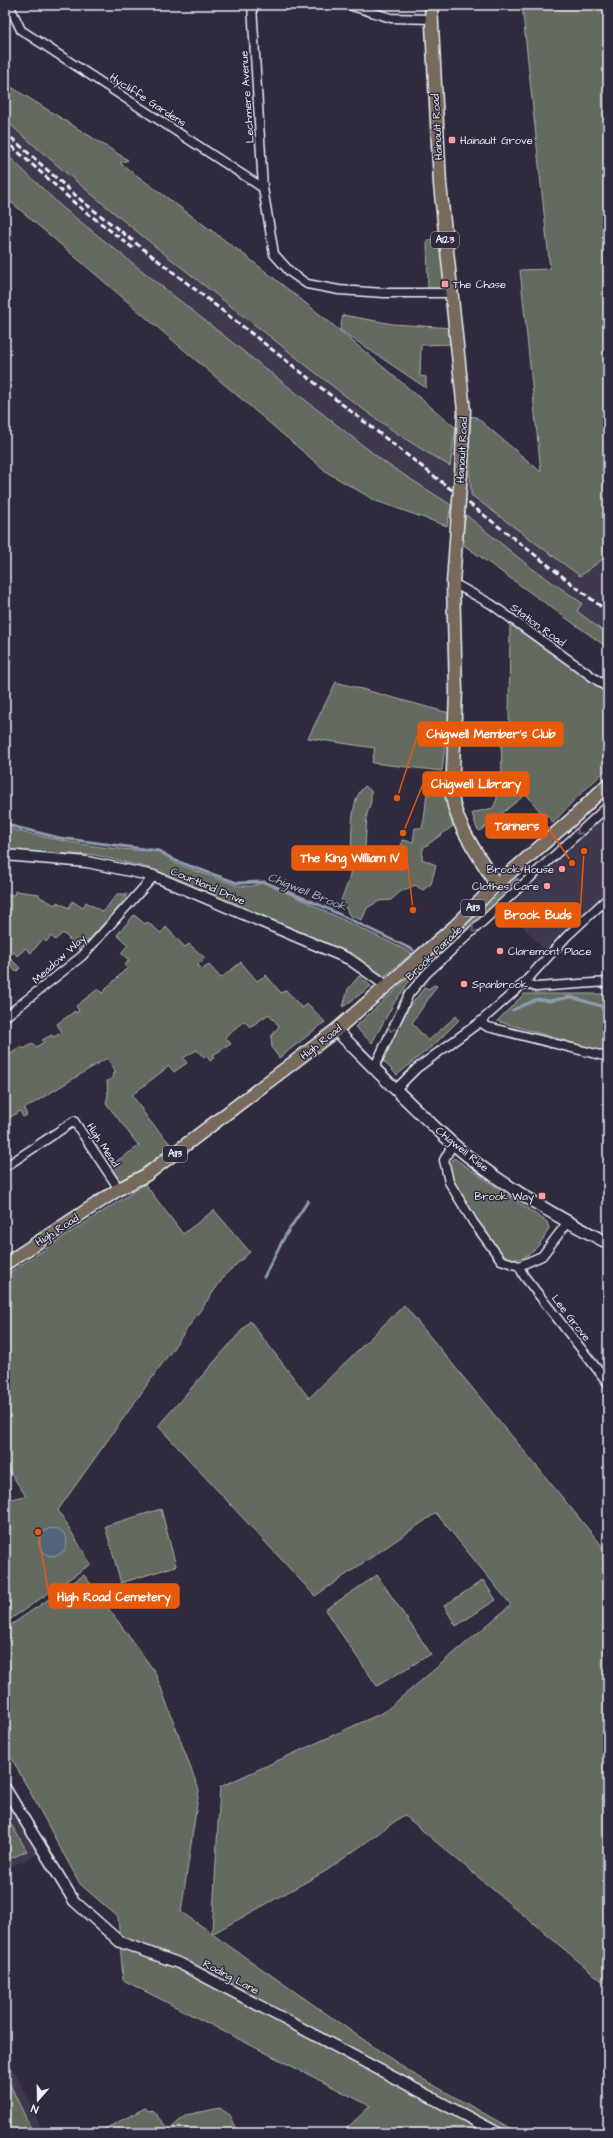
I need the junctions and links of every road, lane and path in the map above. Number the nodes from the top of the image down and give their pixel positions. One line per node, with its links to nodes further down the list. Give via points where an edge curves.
1 (9, 5): 6 (street, Hycliffe Gardens, via 21,30)
2 (252, 5): 6 (street, Lechmere Avenue)
3 (431, 5): 5 (main road, Hainault Road / A123)
4 (352, 6): 5 (street, via 392,18)
5 (432, 20): 7 (main road, Hainault Road / A123, via 440,184)
6 (263, 188): 7 (street, via 274,254 290,272 307,284 339,290 384,293)
7 (451, 293): 8 (main road, Hainault Road / A123, bridge, via 464,411)
8 (453, 583): 9 (street, Station Road, via 491,604); 16 (main road, Hainault Road / A123, via 456,691 452,796 454,811 459,824)
9 (608, 688)
10 (608, 784): 13 (main road, High Road / A113)
11 (608, 806): 14 (street, Brook Parade, one-way to 14)
12 (5, 855): 15 (street, Courtland Drive, via 87,862)
13 (524, 861): 14 (street); 16 (main road, High Road / A113)
14 (535, 872): 25 (street, Brook Parade, one-way to 25, via 427,973 409,994)
15 (154, 876): 20 (street, Courtland Drive, via 348,959); 21 (street, Meadow Way, via 82,956)
16 (496, 885): 20 (main road, High Road / A113, via 454,927)
17 (608, 898): 19 (street, via 567,936)
18 (608, 982): 19 (street, via 536,987)
19 (524, 983): 22 (street)
20 (387, 986): 23 (main road, High Road / A113)
21 (5, 1017)
22 (480, 1022): 24 (street, via 488,1027); 26 (street, via 417,1068)
23 (336, 1030): 25 (main road, Chigwell Rise); 29 (main road, High Road / A113, via 177,1153 146,1175)
24 (608, 1057)
25 (374, 1068): 26 (main road, Chigwell Rise)
26 (396, 1089): 27 (main road, Chigwell Rise)
27 (453, 1144): 30 (main road, Chigwell Rise); 33 (street, via 444,1160 449,1182 473,1222 501,1260)
28 (5, 1167): 29 (street, High Mead, via 74,1121)
29 (118, 1189): 32 (main road, High Road / A113)
30 (567, 1222): 31 (main road, Chigwell Rise); 33 (street, via 542,1256)
31 (608, 1243)
32 (5, 1264)
33 (519, 1266): 34 (street, Lee Grove, via 524,1276)
34 (608, 1382)
35 (5, 1788): 36 (street, Roding Lane, via 74,1901 120,1942 181,1964)
36 (498, 2133)

